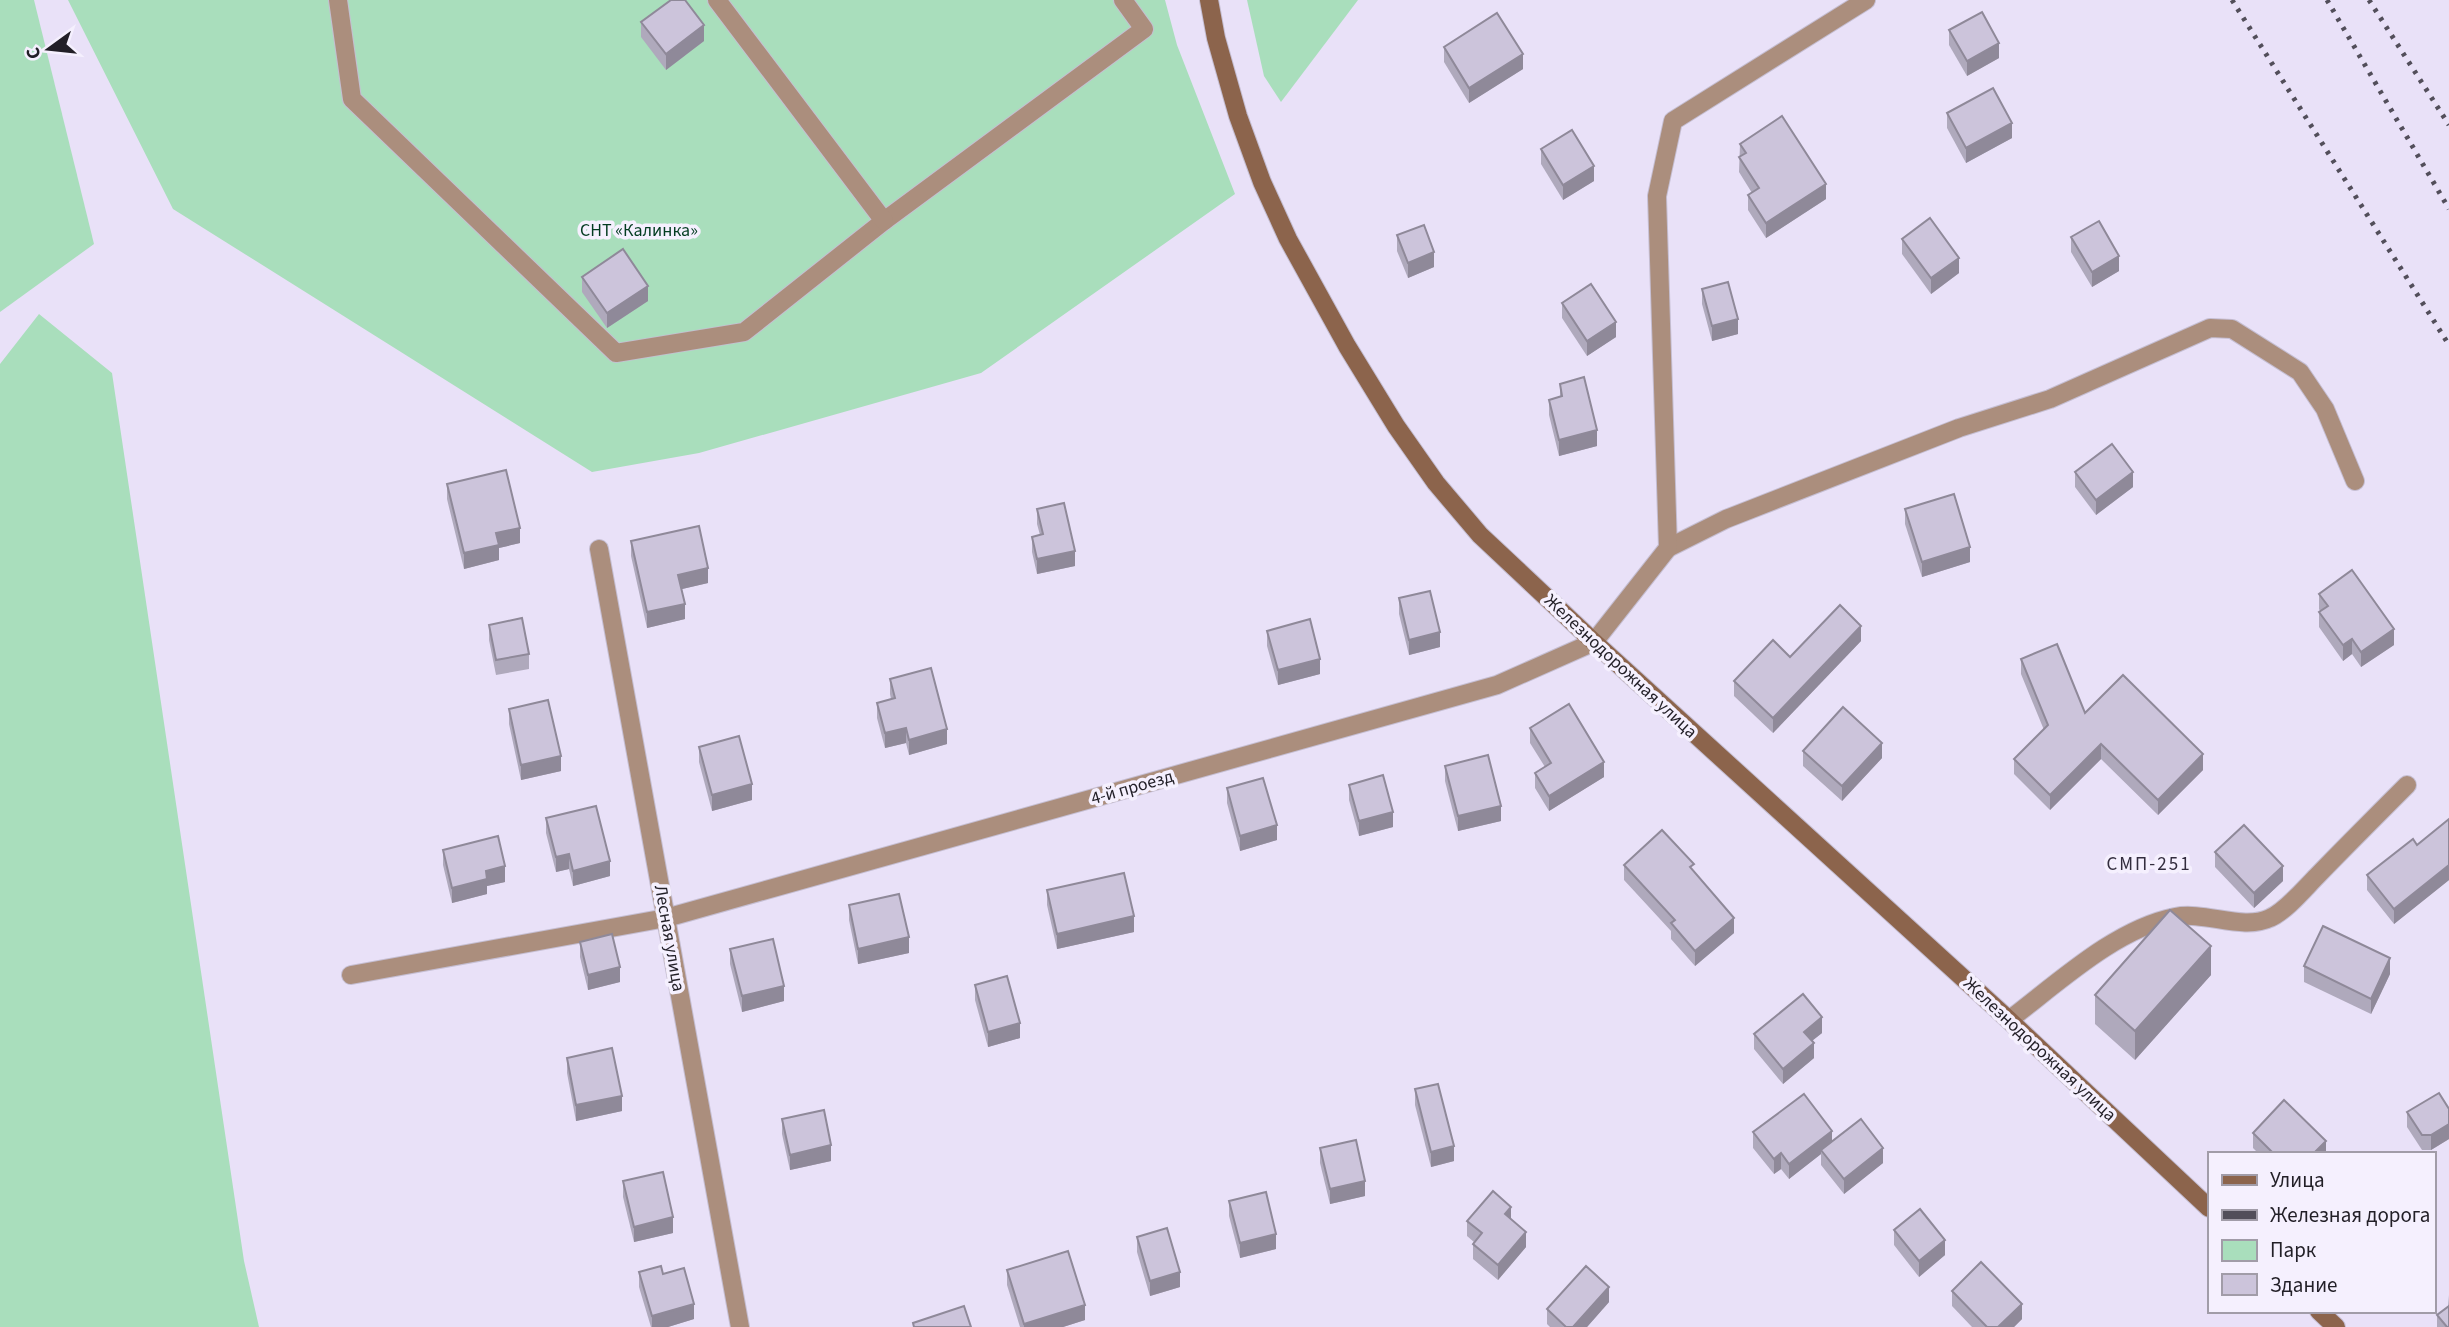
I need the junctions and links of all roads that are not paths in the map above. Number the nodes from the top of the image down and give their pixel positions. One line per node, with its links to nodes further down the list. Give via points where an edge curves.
1 (338, 0): 6 (street, via 352,99 617,353 744,332)
2 (717, 0): 6 (street)
3 (1123, 0): 6 (street, via 1144,29)
4 (1209, 0): 10 (street, Железнодорожная улица, via 1216,38 1262,182 1347,346 1436,483 1480,535)
5 (1866, 0): 8 (street, via 1673,121 1657,196)
6 (884, 221)
7 (2355, 481): 8 (street, via 2325,409 2300,372 2232,329 2210,328 2050,399 1959,428 1726,519)
8 (1668, 548): 10 (street)
9 (599, 550): 12 (street, Лесная улица)
10 (1594, 642): 12 (street, 4-й проезд, via 1497,685); 14 (street, Железнодорожная улица)
11 (2407, 785): 14 (street, via 2270,919 2246,923 2176,916 2143,926)
12 (666, 918): 13 (street, 4-й проезд); 17 (street, Лесная улица)
13 (351, 975)
14 (2009, 1020): 15 (street, Железнодорожная улица)
15 (2208, 1207)
16 (2321, 1313): 18 (street)
17 (740, 1327)
18 (2336, 1327)

